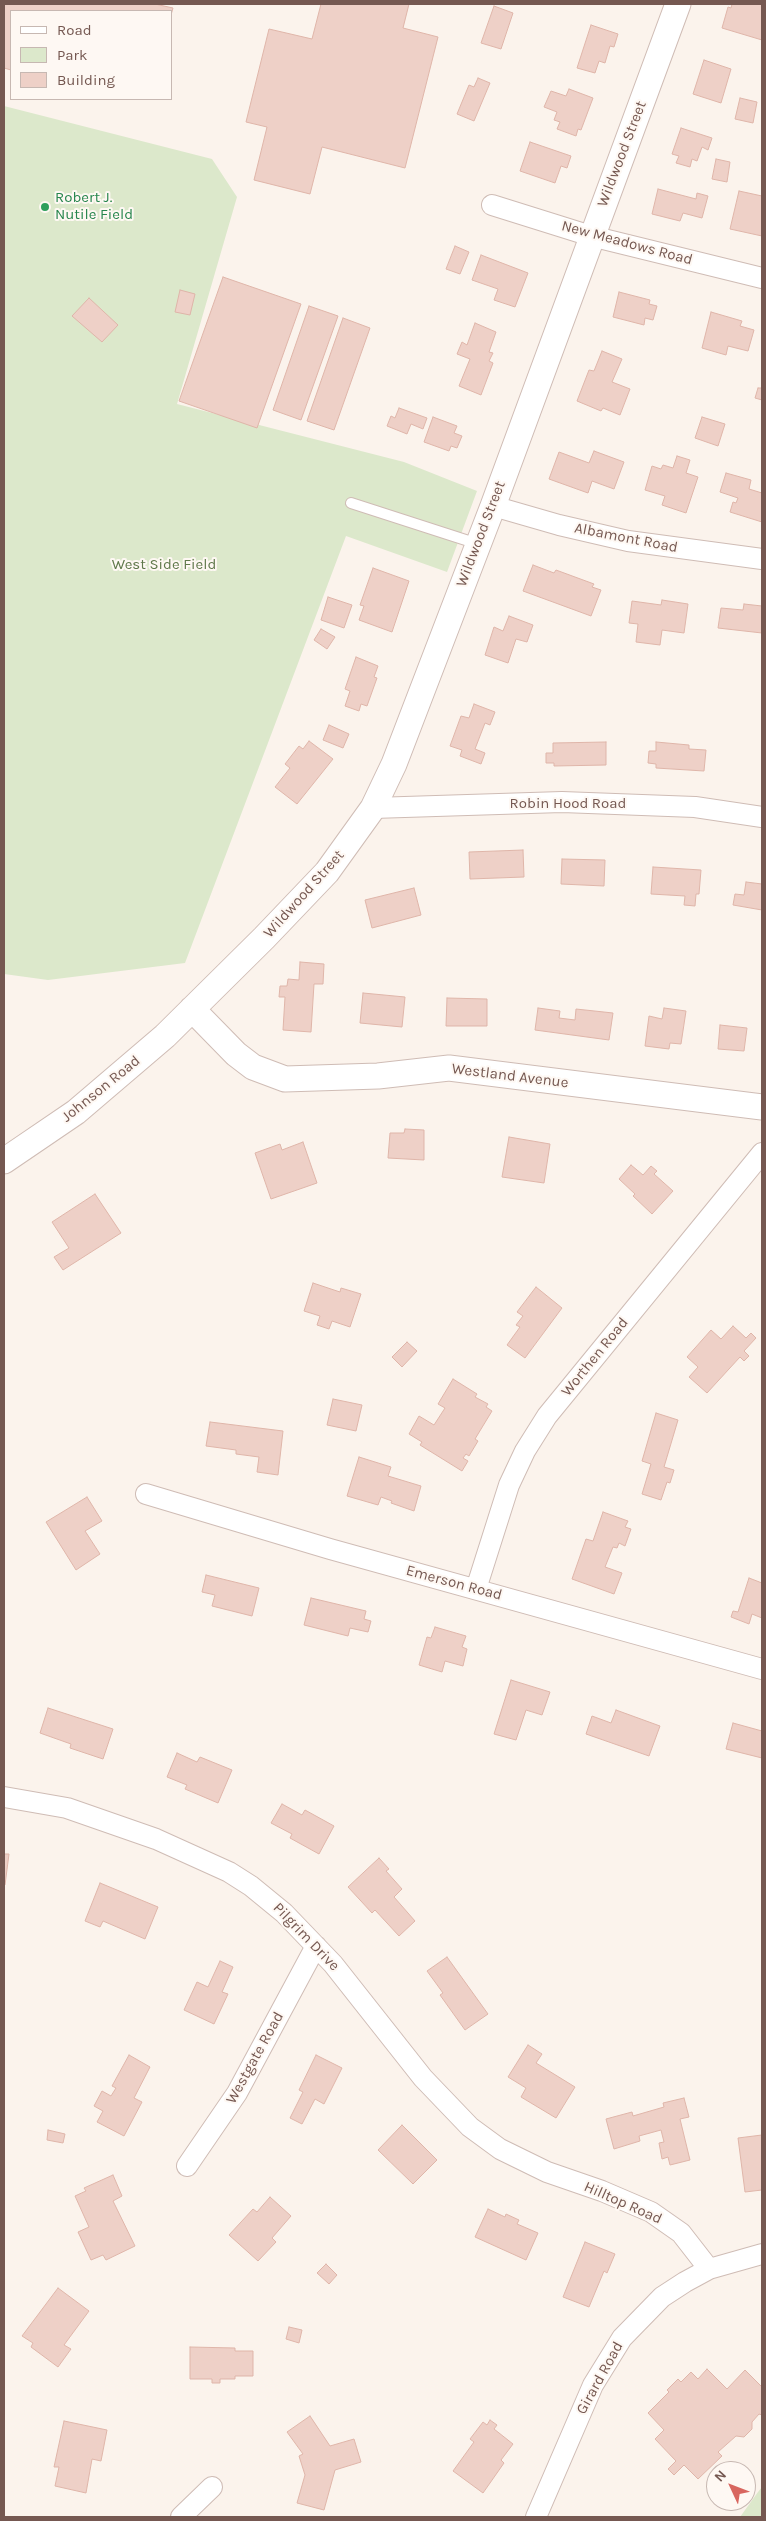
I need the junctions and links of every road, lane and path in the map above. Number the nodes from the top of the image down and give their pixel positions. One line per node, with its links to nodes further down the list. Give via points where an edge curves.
1 (678, 4): 3 (street, Wildwood Street)
2 (492, 205): 3 (street, New Meadows Road)
3 (591, 236): 4 (street, New Meadows Road); 6 (street, Wildwood Street)
4 (762, 278)
5 (351, 503): 7 (lane)
6 (493, 506): 7 (street, Wildwood Street); 8 (street, Albamont Road, via 628,540)
7 (478, 544): 9 (street, Wildwood Street, via 394,764)
8 (762, 560)
9 (372, 808): 10 (street, Robin Hood Road, via 562,802 695,807); 11 (street, Wildwood Street, via 327,872)
10 (762, 817)
11 (192, 1009): 12 (street, Westland Avenue, via 242,1059 253,1067 285,1079 378,1076 448,1068); 14 (street, Johnson Road, via 76,1112)
12 (762, 1107)
13 (762, 1153): 16 (street, Worthen Road, via 547,1416 509,1485)
14 (4, 1161)
15 (146, 1494): 16 (street, Emerson Road)
16 (476, 1589): 17 (street, Emerson Road)
17 (762, 1669)
18 (4, 1797): 19 (street, Pilgrim Drive, via 67,1808 156,1839 229,1872 271,1901)
19 (316, 1946): 20 (street, Westgate Road, via 237,2093); 21 (street, Pilgrim Drive, via 349,1982 423,2078 470,2127 500,2149)
20 (187, 2166)
21 (547, 2172): 23 (street, Hilltop Road, via 651,2212 681,2233)
22 (762, 2254): 23 (street, Girard Road)
23 (709, 2269): 26 (street, Girard Road, via 662,2297 622,2338 593,2386)
24 (212, 2487): 25 (street)
25 (181, 2517)
26 (536, 2517)

